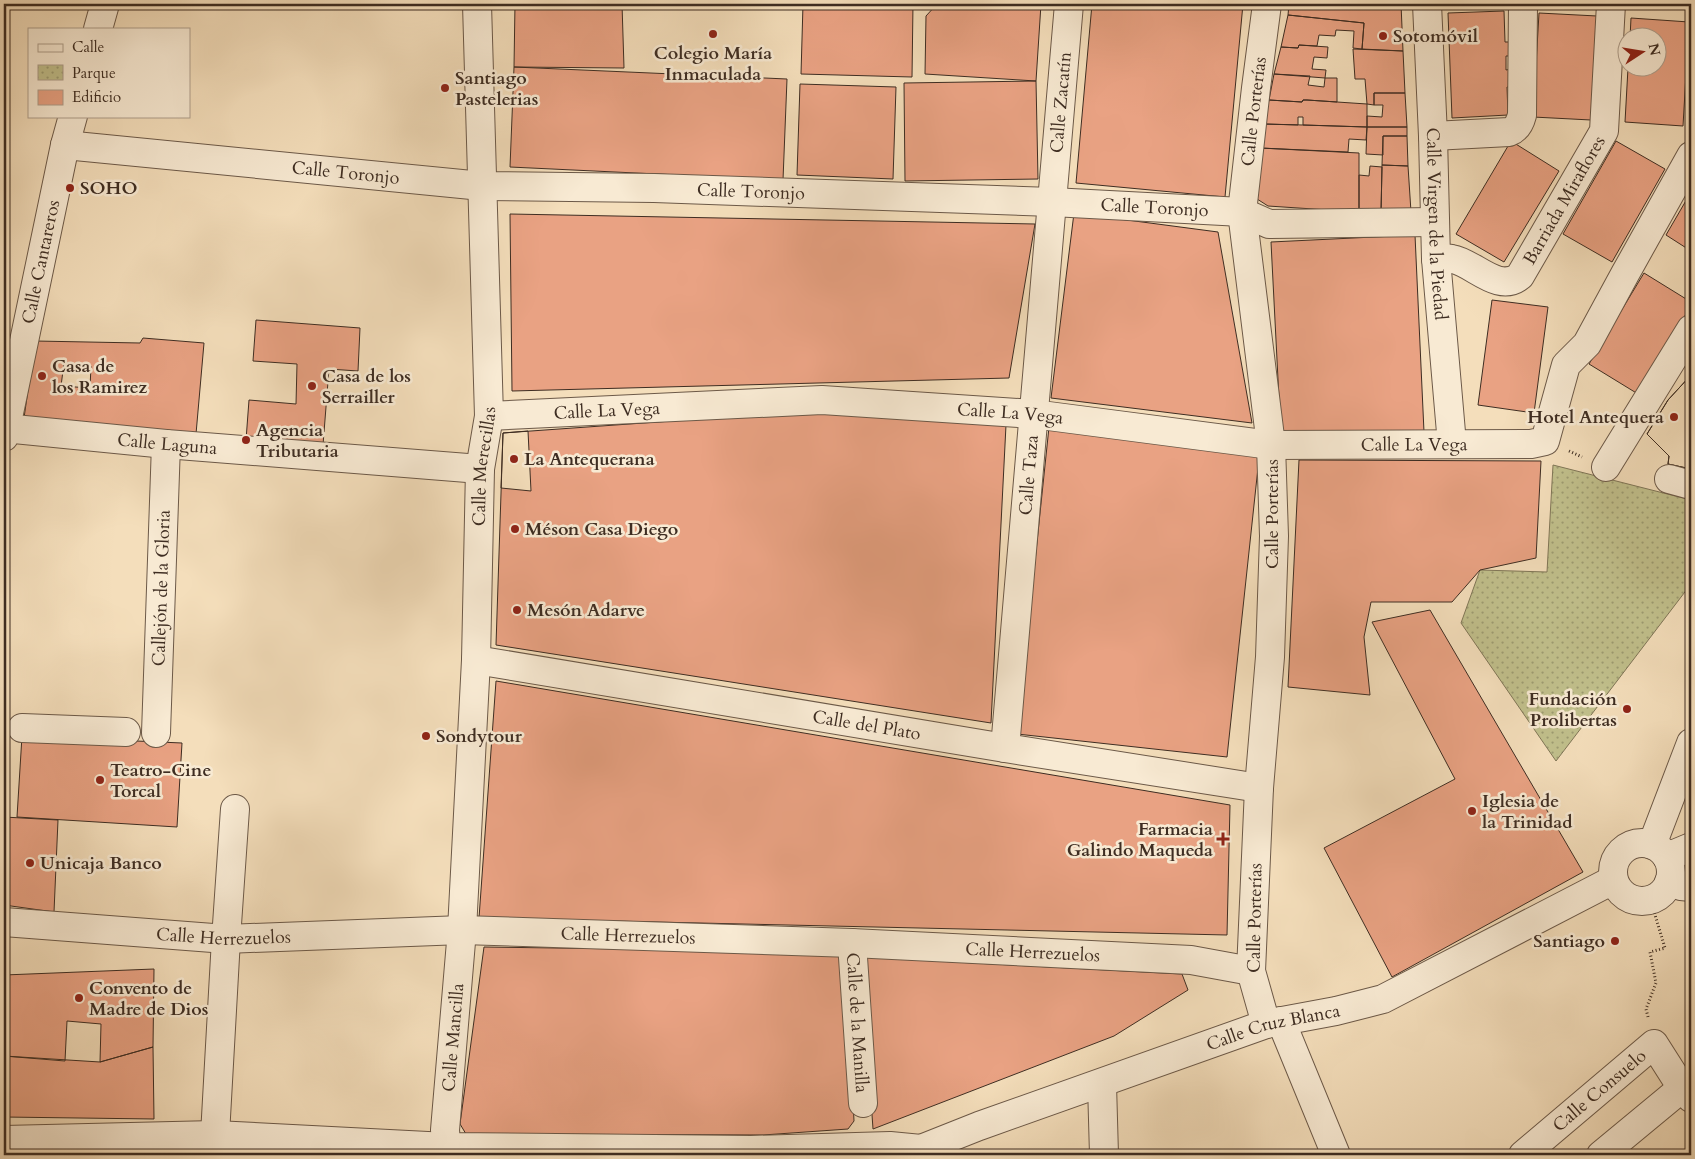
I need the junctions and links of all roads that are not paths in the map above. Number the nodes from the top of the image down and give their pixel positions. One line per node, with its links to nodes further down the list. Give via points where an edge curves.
1 (105, 4): 8 (street)
2 (477, 4): 13 (street, Calle Merecillas)
3 (1069, 4): 14 (street, Calle Zacatín)
4 (1268, 4): 15 (street, Calle Porterías)
5 (1428, 4): 10 (street, Calle Virgen de la Piedad)
6 (1523, 4): 10 (street, via 1522,115 1519,124 1509,132)
7 (1611, 4): 17 (street, Barriada Miraflores, via 1604,132 1520,276 1510,282 1501,282 1452,259)
8 (98, 28)
9 (72, 118): 11 (street, Calle Cantareros)
10 (1433, 136): 16 (street, Calle Virgen de la Piedad)
11 (65, 145): 13 (street, Calle Toronjo); 21 (street, Calle Cantareros)
12 (1691, 156): 23 (street, Calle La Vega, via 1588,344 1566,365 1545,441 1531,444)
13 (482, 186): 14 (street, Calle Toronjo, via 654,188); 20 (street, Calle Merecillas)
14 (1052, 202): 15 (street, Calle Toronjo); 19 (street, Calle Taza)
15 (1242, 212): 16 (street, Calle Toronjo, via 1270,224); 24 (street, Calle Porterías)
16 (1435, 222): 17 (street, Calle Virgen de la Piedad)
17 (1436, 259): 23 (street, Calle Virgen de la Piedad)
18 (1691, 329): 25 (street)
19 (1033, 414): 20 (street, Calle La Vega, via 822,400); 24 (street, Calle La Vega); 32 (street, Calle Taza)
20 (489, 416): 26 (street, Calle Merecillas)
21 (4, 431): 22 (street, Calle Laguna)
22 (166, 444): 26 (street, Calle Laguna); 30 (street, Callejón de la Gloria)
23 (1452, 444): 24 (street, Calle La Vega)
24 (1272, 445): 33 (street, Calle Porterías, via 1274,536 1270,657)
25 (1606, 467)
26 (480, 469): 27 (street, Calle Merecillas)
27 (476, 660): 32 (street, Calle del Plato); 38 (street, Calle Merecillas)
28 (22, 728): 29 (street)
29 (126, 732)
30 (156, 733)
31 (1691, 743): 35 (street)
32 (1005, 748): 33 (street, Calle del Plato)
33 (1259, 788): 41 (street, Calle Porterías)
34 (235, 809): 39 (street)
35 (1670, 870): 36 (street, via 1641,902 1632,900 1617,889); 36 (street, via 1641,842 1624,848 1618,854)
36 (1613, 880): 42 (street, Calle Cruz Blanca, via 1383,999)
37 (4, 922): 39 (street, Calle Herrezuelos)
38 (462, 930): 39 (street, Calle Herrezuelos); 40 (street, Calle Herrezuelos); 49 (street, Calle Mancilla, via 445,1130)
39 (226, 939): 46 (street)
40 (852, 943): 41 (street, Calle Herrezuelos, via 1197,961); 45 (street, Calle de la Manilla)
41 (1251, 971): 42 (street, Calle Porterías)
42 (1274, 1022): 43 (street, Calle Cruz Blanca); 53 (street, Calle Porterías)
43 (1102, 1084): 51 (street, Calle Cruz Blanca, via 979,1126); 52 (street)
44 (1687, 1093): 54 (street, Calle Consuelo, via 1654,1044); 55 (street)
45 (862, 1103)
46 (215, 1135): 48 (street); 49 (street)
47 (4, 1140): 48 (street)
48 (138, 1146)
49 (447, 1151): 50 (street)
50 (886, 1151): 51 (street, via 890,1146)
51 (919, 1152)
52 (1104, 1155)
53 (1336, 1155)
54 (1522, 1155)
55 (1601, 1155)

